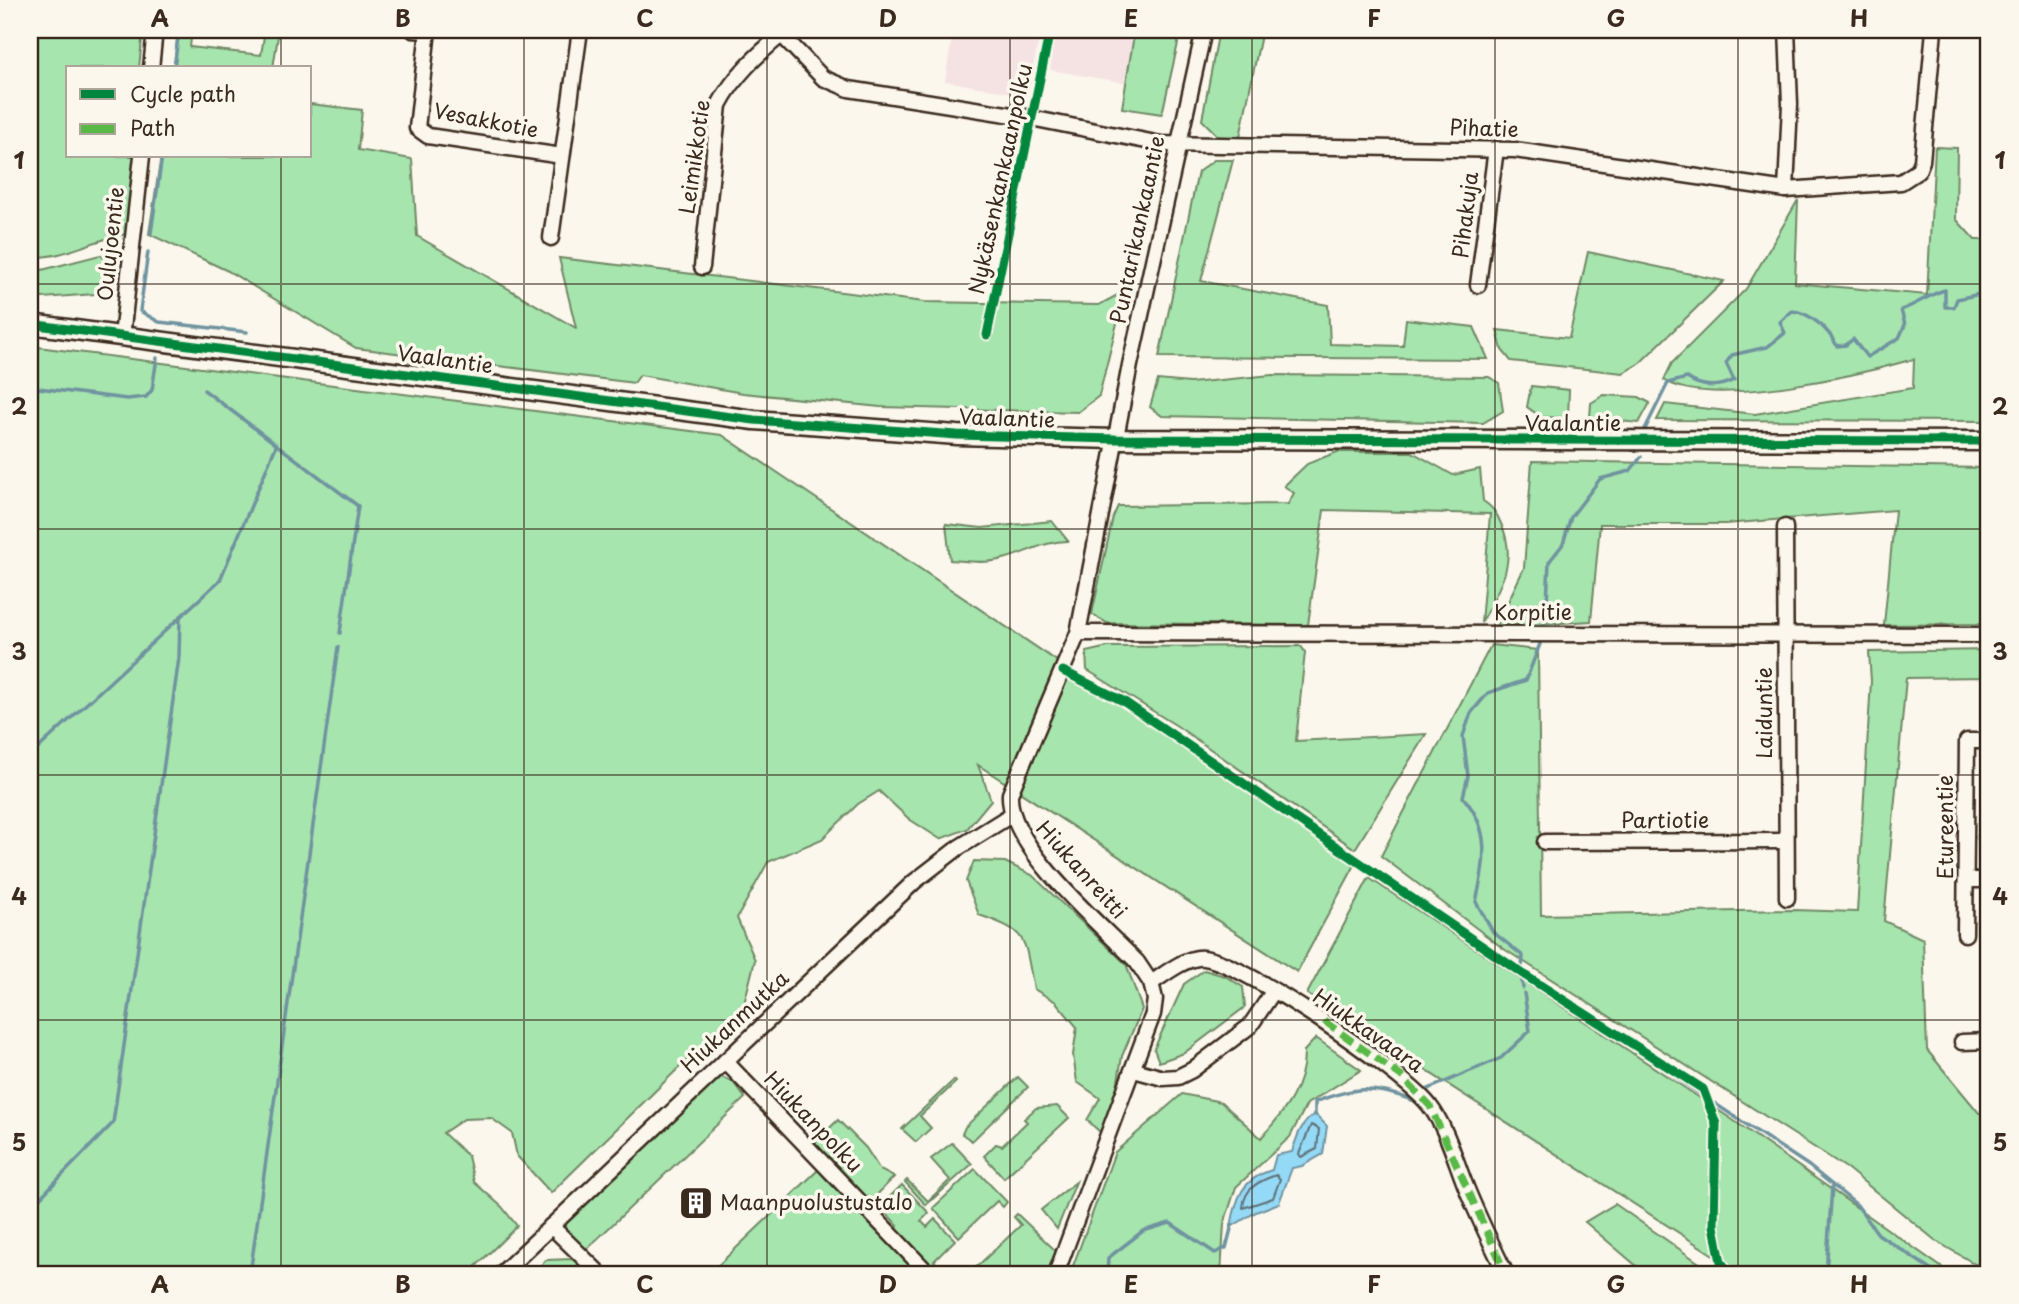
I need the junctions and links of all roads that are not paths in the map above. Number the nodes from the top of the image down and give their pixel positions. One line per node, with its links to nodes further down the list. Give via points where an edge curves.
1 (155, 30): 9 (street)
2 (413, 30): 3 (street)
3 (428, 30): 12 (street, Vesakkotie, via 417,128 428,136)
4 (580, 30): 12 (street)
5 (1204, 30): 10 (street, Puntarikankaantie)
6 (1787, 30): 14 (street)
7 (1934, 30): 14 (street, Pihatie, via 1918,171 1901,182)
8 (779, 32): 10 (street, Pihatie, via 823,78 849,89); 16 (street, Leimikkotie, via 729,86 719,105)
9 (151, 66)
10 (1178, 145): 11 (street, Pihatie); 20 (street, Puntarikankaantie)
11 (1496, 149): 14 (street, Pihatie); 17 (street, Pihakuja)
12 (562, 156): 15 (street)
13 (142, 158): 19 (street, Oulujoentie)
14 (1786, 190)
15 (551, 238)
16 (702, 267)
17 (1478, 285)
18 (30, 324): 19 (street, Vaalantie)
19 (122, 337): 20 (street, Vaalantie, via 754,420 957,435)
20 (1115, 439): 21 (street, Vaalantie); 23 (street, Hiukanreitti)
21 (1989, 441)
22 (1785, 527): 24 (street, Laiduntie)
23 (1078, 633): 24 (street, Korpitie); 27 (street, Hiukanreitti, via 1013,784)
24 (1786, 635): 25 (street, Korpitie); 28 (street, Laiduntie)
25 (1989, 635)
26 (1989, 741): 30 (street, Etureentie, via 1967,741)
27 (1011, 815): 34 (street, Hiukanreitti, via 1038,859); 38 (street, Hiukanmutka, via 914,882)
28 (1786, 841): 29 (street, Partiotie); 32 (street, Laiduntie)
29 (1545, 842)
30 (1967, 880): 31 (street); 33 (street, Etureentie)
31 (1989, 880)
32 (1787, 898)
33 (1965, 934)
34 (1152, 983): 35 (street, Hiukkavaara, via 1185,962 1211,958); 39 (street, via 1153,1014)
35 (1273, 992): 39 (street, via 1250,1026 1192,1070 1163,1078); 45 (street, Hiukkavaara, via 1324,1021 1401,1076 1430,1106)
36 (1989, 1041): 37 (street)
37 (1962, 1042)
38 (725, 1061): 40 (street, Hiukanmutka); 43 (street, Hiukanpolku)
39 (1134, 1070): 44 (street)
40 (551, 1226): 41 (street, Hiukanmutka); 42 (street)
41 (501, 1274)
42 (600, 1274)
43 (929, 1274)
44 (1056, 1274)
45 (1506, 1274)

